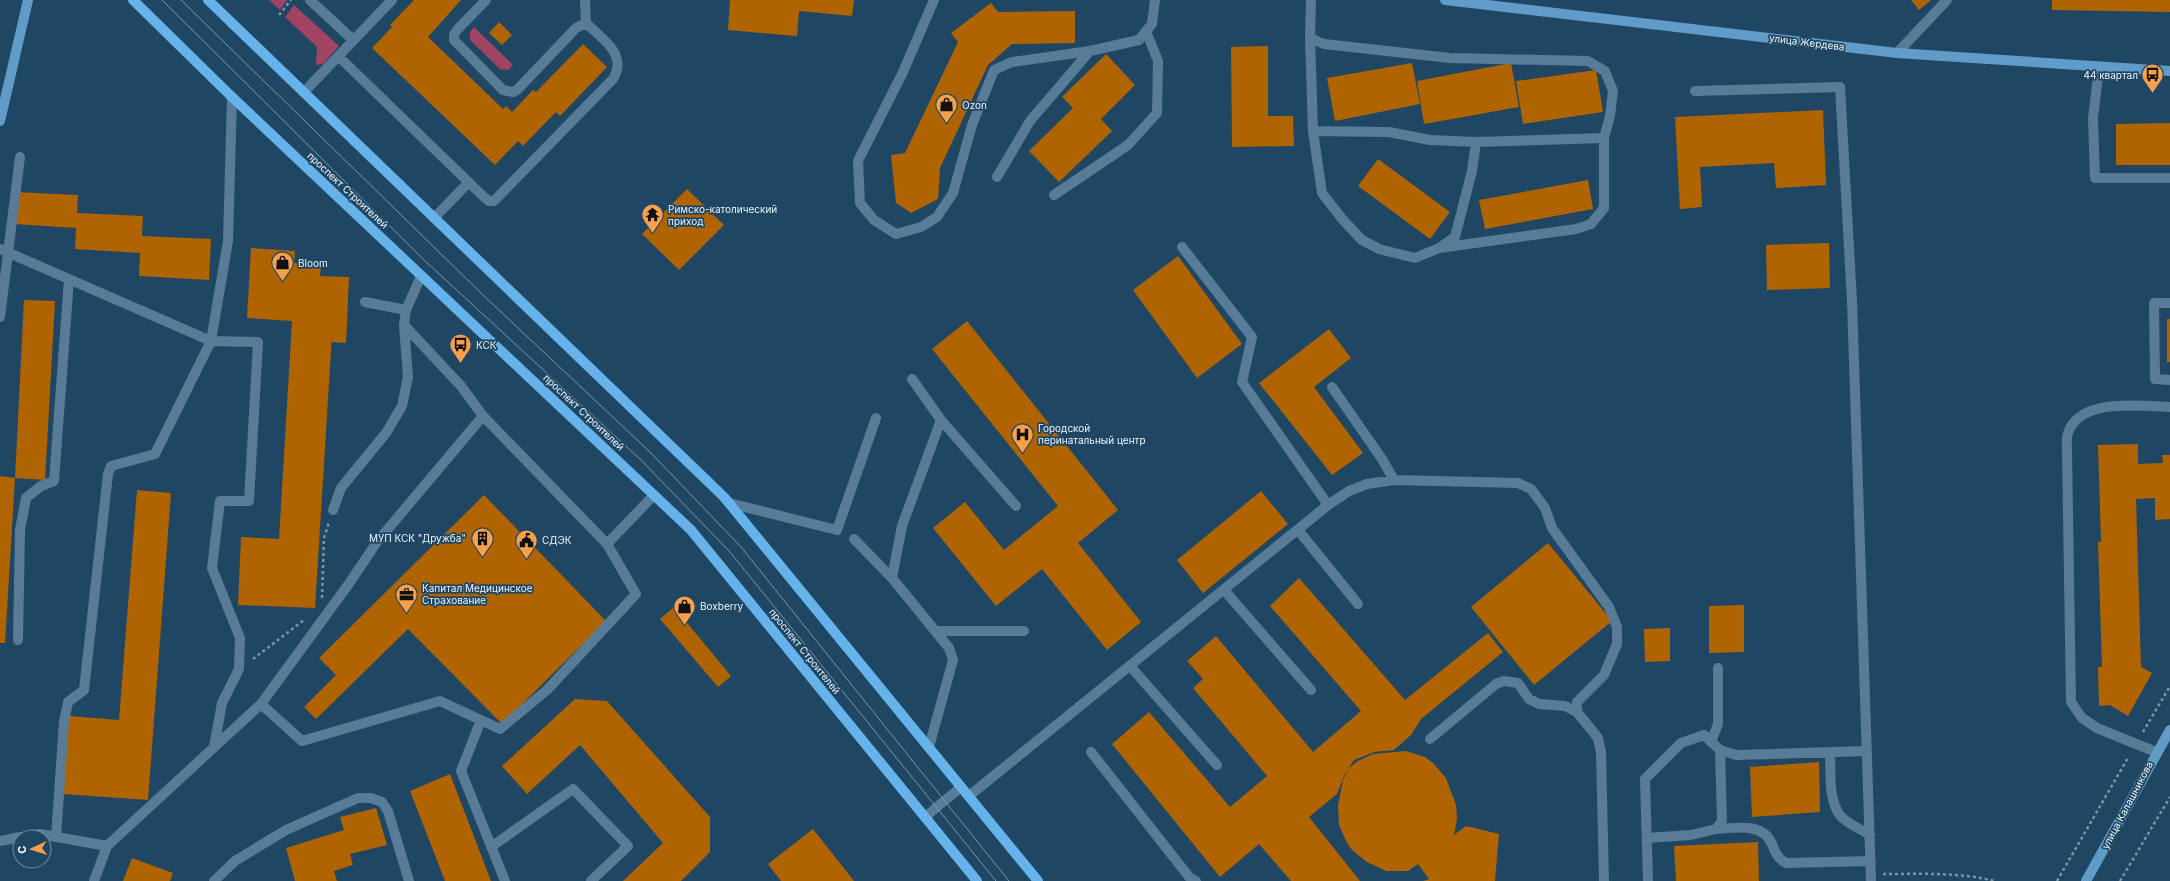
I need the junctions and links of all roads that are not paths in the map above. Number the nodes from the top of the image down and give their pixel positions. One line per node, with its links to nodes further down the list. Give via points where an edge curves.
1 (28, 0): 25 (main road)
2 (132, 0): 24 (main road, проспект Строителей)
3 (208, 0): 23 (main road)
4 (310, 0): 15 (street)
5 (392, 0): 19 (street)
6 (486, 0): 13 (street, via 456,30 454,40 503,90 508,92 517,90 576,28)
7 (584, 0): 13 (street)
8 (934, 0): 17 (street, via 903,72 858,161 860,203 874,220 896,234 921,227 937,217 953,193 972,125 994,70 1012,62)
9 (1155, 0): 14 (street, via 1152,24)
10 (1311, 0): 16 (street)
11 (1444, 0): 18 (main road, улица Жердева)
12 (1947, 0): 18 (street)
13 (586, 24): 32 (street, via 614,50 618,59 618,70 613,79 499,198 489,201)
14 (1146, 31): 17 (street, via 1139,40); 33 (street, via 1158,61 1157,113 1128,145)
15 (351, 38)
16 (1310, 38): 26 (street); 27 (street, via 1324,44 1450,58 1588,61 1605,71 1613,91)
17 (1090, 50): 30 (street, via 1030,120)
18 (1897, 53): 20 (main road, улица Жердева)
19 (338, 56): 23 (street); 32 (street)
20 (2099, 68): 21 (main road, улица Жердева); 31 (street, via 2093,118 2095,178)
21 (2170, 71)
22 (1695, 91): 80 (street, via 1840,87 1852,301)
23 (304, 92): 34 (main road)
24 (232, 97): 38 (main road, проспект Строителей); 45 (street, via 228,241)
25 (0, 121)
26 (1313, 131): 28 (street, via 1389,132 1430,140); 36 (street, via 1322,193 1362,240 1379,248 1415,258)
27 (1604, 138): 28 (street); 36 (street, via 1604,208 1591,224 1559,233)
28 (1476, 142): 36 (street, via 1472,171 1455,237)
29 (20, 157): 37 (street)
30 (997, 177)
31 (2170, 178)
32 (469, 182): 34 (street)
33 (1054, 195)
34 (434, 218): 55 (main road)
35 (1182, 246): 56 (street, via 1252,337 1242,382)
36 (1439, 248)
37 (4, 250): 39 (street); 43 (street)
38 (422, 276): 42 (street); 54 (main road, проспект Строителей)
39 (69, 279): 45 (street); 67 (street, via 54,481 41,486 26,498 20,530)
40 (365, 302): 42 (street)
41 (2170, 303): 47 (street, via 2154,303 2155,379)
42 (406, 310): 44 (street)
43 (0, 318)
44 (404, 325): 50 (street, via 461,386); 58 (street, via 408,377 402,406 386,433 341,488)
45 (211, 341): 77 (street, via 258,342 249,501 220,501 212,568 240,638 239,669 222,703); 91 (street, via 155,454 111,466 108,474 84,690 68,702 64,722)
46 (912, 379): 52 (street)
47 (2170, 380)
48 (1332, 387): 53 (street)
49 (2170, 407): 83 (street, via 2124,406 2093,409 2077,420 2068,432 2066,481 2071,702 2082,718 2097,728)
50 (483, 416): 61 (street); 71 (street, via 377,542)
51 (876, 418): 55 (street, via 837,530)
52 (941, 420): 57 (street); 62 (street, via 902,526)
53 (1394, 480): 56 (street, via 1367,484 1349,491); 72 (street, via 1518,483 1531,489 1544,508 1552,528 1609,607 1618,627 1617,644 1604,675 1577,702)
54 (654, 495): 61 (street); 87 (main road, проспект Строителей, via 691,530)
55 (729, 503): 78 (main road)
56 (1328, 505): 59 (street)
57 (1016, 506)
58 (332, 510)
59 (1298, 530): 63 (street); 64 (street)
60 (854, 539): 62 (street)
61 (607, 544): 73 (street, via 636,594 547,690 500,729)
62 (892, 578): 65 (street)
63 (1224, 590): 68 (street); 70 (street)
64 (1358, 604)
65 (935, 631): 66 (street); 78 (street, via 948,648 953,660)
66 (1024, 631)
67 (18, 640)
68 (1130, 666): 84 (street); 86 (street)
69 (1718, 668): 76 (street, via 1718,724)
70 (1311, 690)
71 (261, 704): 73 (street, via 302,741 440,701); 77 (street)
72 (1577, 712): 75 (street, via 1565,706 1539,704 1529,699 1518,683 1504,681 1496,684); 107 (street, via 1598,738 1601,752)
73 (481, 720): 96 (street, via 461,771)
74 (2170, 730): 83 (main road, улица Калашникова)
75 (1430, 739)
76 (1711, 742): 79 (street); 93 (street, via 1704,735 1681,743 1645,779)
77 (214, 747): 95 (street)
78 (929, 747): 85 (main road)
79 (1720, 750): 82 (street, via 1736,755); 88 (street, via 1722,821)
80 (1867, 751): 82 (street); 89 (street)
81 (1091, 752): 106 (street, via 1190,878)
82 (1830, 752): 89 (street, via 1832,786 1839,815)
83 (2156, 752): 109 (main road, улица Калашникова)
84 (1217, 765)
85 (961, 787): 86 (main road); 87 (street)
86 (969, 796): 105 (main road)
87 (925, 817): 99 (main road, проспект Строителей)
88 (1716, 829): 93 (street, via 1691,835); 97 (street, via 1754,828 1763,831 1770,839 1779,859 1786,863)
89 (1870, 835): 97 (street)
90 (52, 836): 91 (street)
91 (56, 837): 95 (street)
92 (12, 838): 94 (street)
93 (1647, 838): 108 (street)
94 (0, 840)
95 (107, 846): 100 (street)
96 (491, 847): 103 (street); 104 (street, via 573,789 628,846)
97 (1871, 861): 98 (street)
98 (1871, 878)
99 (972, 879)
100 (94, 881)
101 (214, 881): 102 (street, via 235,861 286,830 358,798 382,802 388,811)
102 (409, 881)
103 (505, 881)
104 (591, 881)
105 (1038, 881)
106 (1196, 881)
107 (1604, 881)
108 (1648, 881)
109 (2086, 881)

